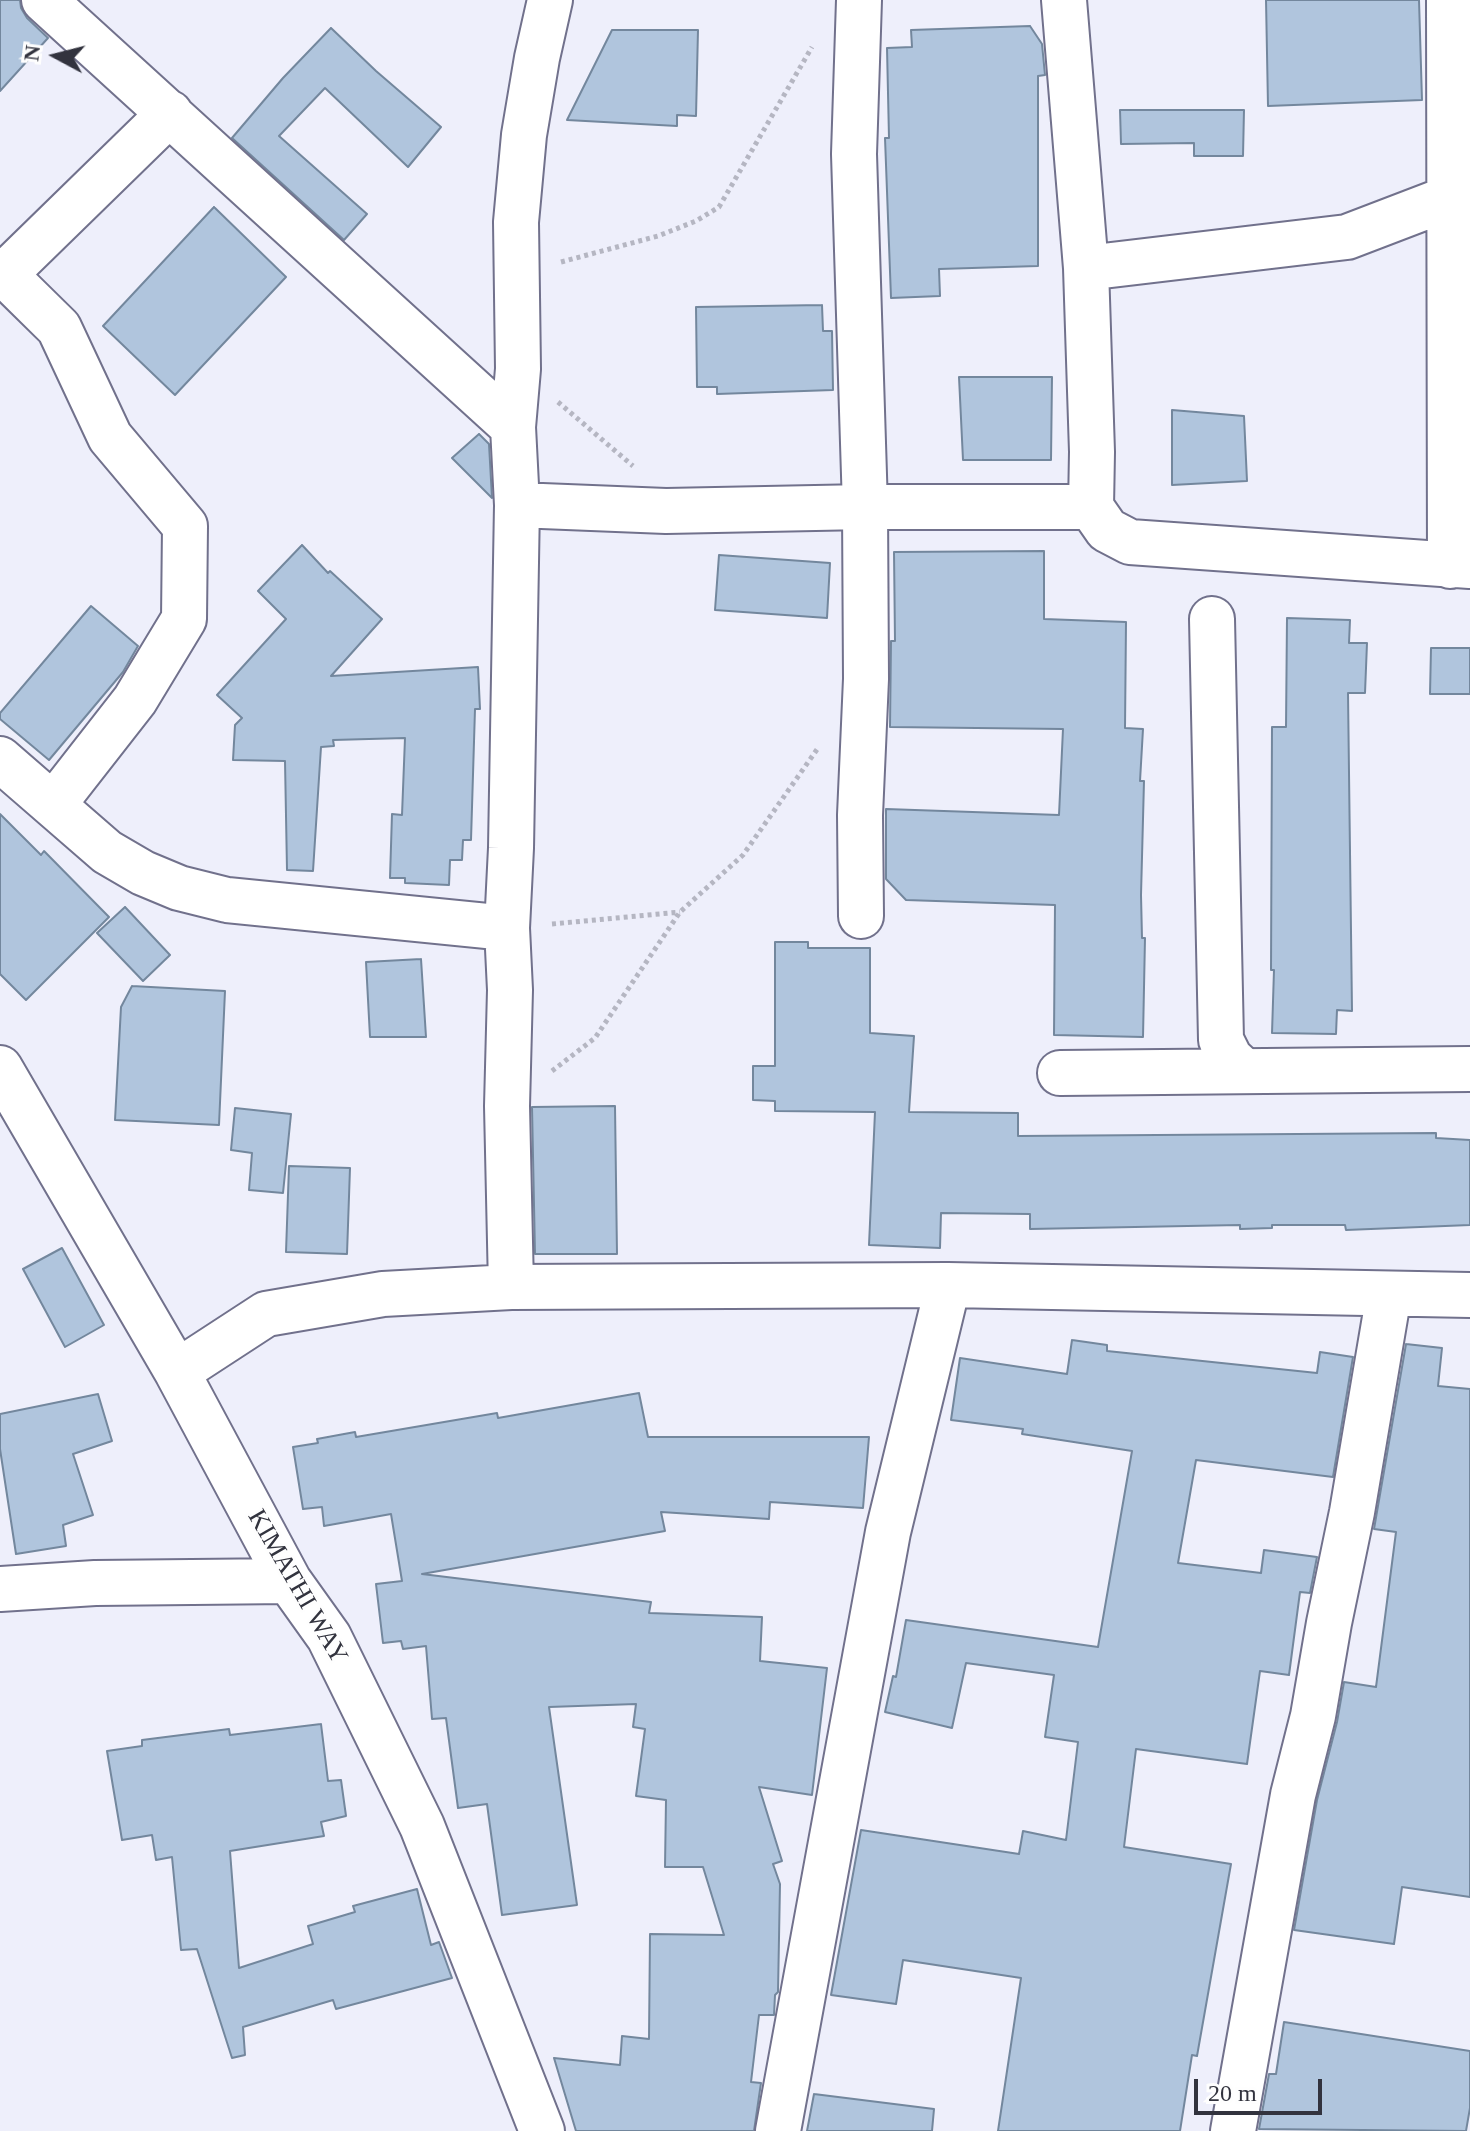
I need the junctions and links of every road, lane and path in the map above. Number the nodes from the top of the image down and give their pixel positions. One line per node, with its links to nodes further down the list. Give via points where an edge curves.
1 (44, 0): 7 (street)
2 (550, 0): 11 (street, via 524,135)
3 (859, 0): 15 (street, via 854,154)
4 (1064, 0): 9 (street)
5 (1449, 0): 8 (street)
6 (814, 43): 11 (path, via 719,207 658,236)
7 (170, 113): 10 (street); 13 (street)
8 (1449, 198): 9 (street, via 1347,237); 18 (street)
9 (1086, 268): 16 (street)
10 (2, 272): 22 (street, via 59,328 110,437 185,526 184,619 135,700)
11 (517, 274): 12 (street)
12 (518, 369): 13 (street); 17 (path, via 637,469)
13 (513, 427): 14 (street)
14 (517, 505): 17 (street); 25 (street)
15 (865, 507): 16 (street); 17 (street); 24 (street)
16 (1091, 507): 18 (street, via 1107,530 1130,542)
17 (666, 511)
18 (1460, 566)
19 (1212, 619): 28 (street, via 1221,1040)
20 (822, 742): 23 (path, via 743,855)
21 (0, 759): 22 (street)
22 (53, 805): 25 (street, via 107,852 179,888 227,900)
23 (680, 912): 25 (path); 30 (path, via 595,1038)
24 (861, 916)
25 (507, 928): 30 (street)
26 (0, 1068): 35 (street, KIMATHI WAY)
27 (1470, 1069): 28 (street)
28 (1244, 1071): 29 (street)
29 (1060, 1073)
30 (507, 1106): 32 (street)
31 (948, 1285): 32 (street); 33 (street); 39 (street, via 888,1532)
32 (511, 1287): 35 (street, via 383,1294 266,1314)
33 (1389, 1294): 34 (street); 40 (street)
34 (1470, 1295)
35 (177, 1372): 36 (street, KIMATHI WAY)
36 (289, 1581): 37 (street); 38 (street, KIMATHI WAY, via 329,1637 422,1826)
37 (0, 1589)
38 (542, 2131)
39 (778, 2131)
40 (1233, 2131)

